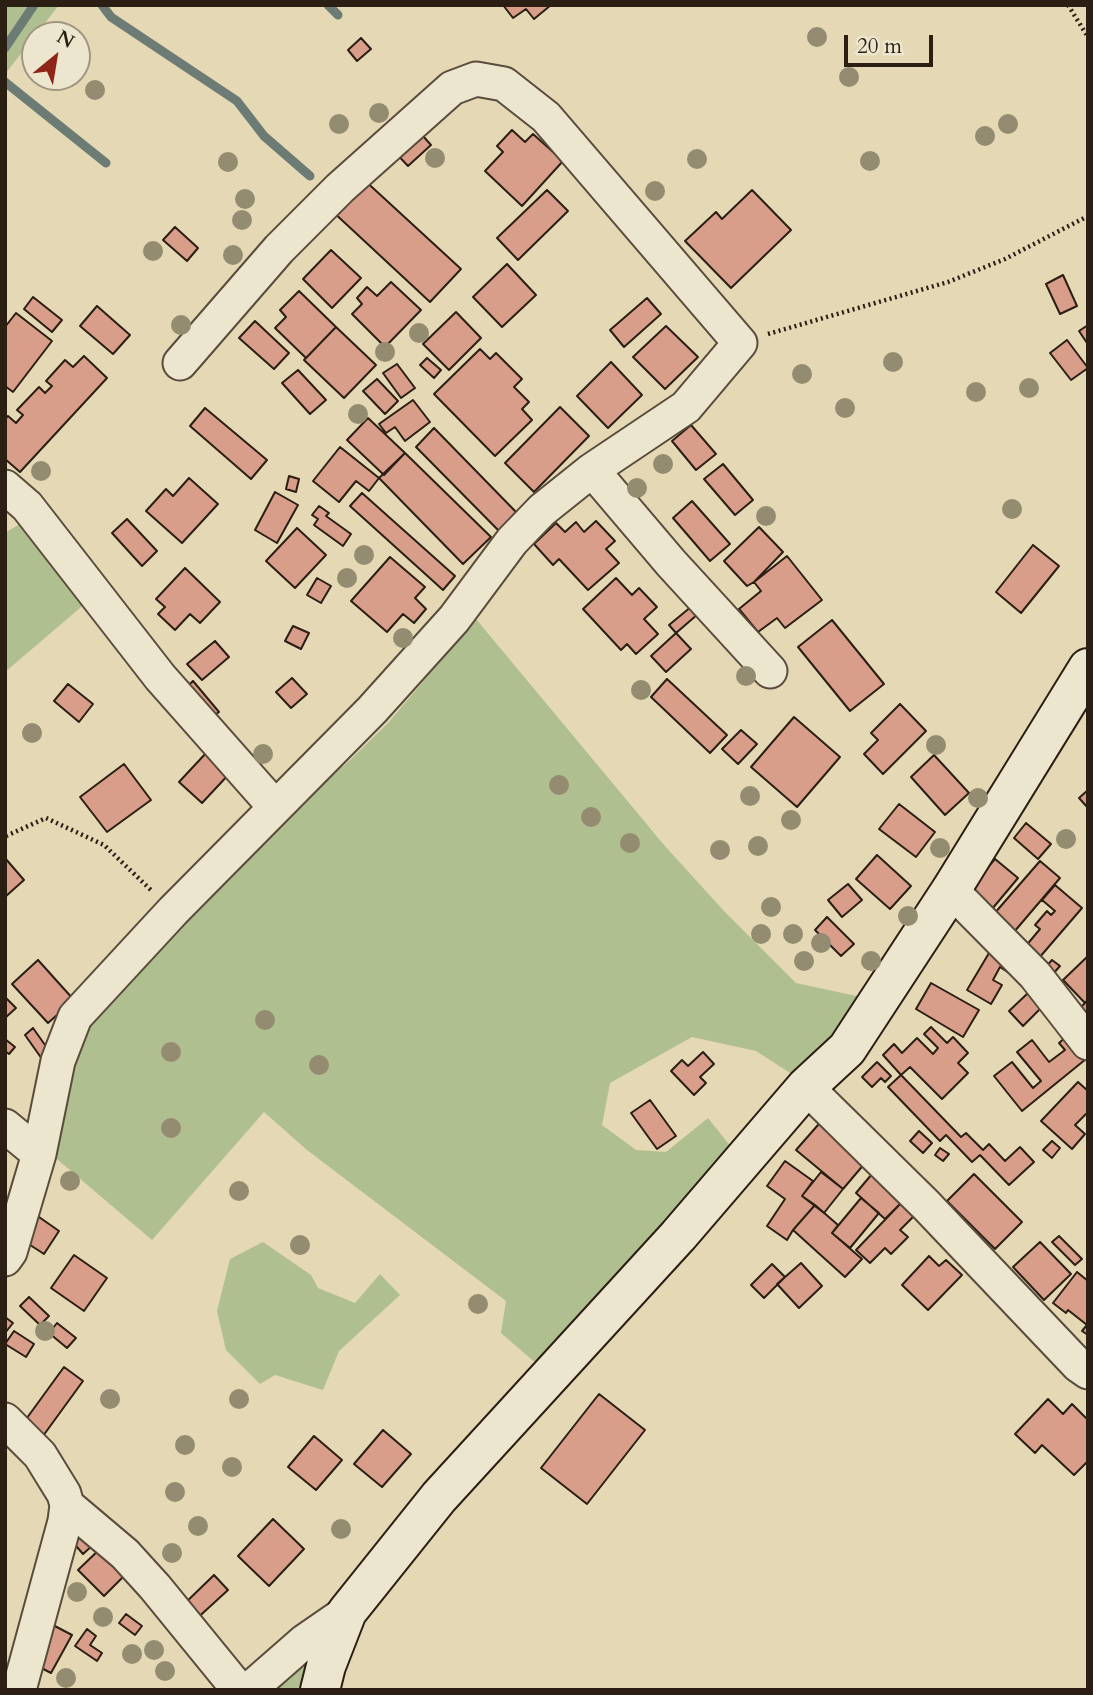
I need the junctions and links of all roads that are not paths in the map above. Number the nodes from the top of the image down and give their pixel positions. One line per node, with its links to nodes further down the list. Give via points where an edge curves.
1 (180, 363): 2 (street, via 279,249 452,88 476,79 504,84 547,117 740,343 686,407)
2 (592, 470): 5 (street); 6 (street, via 542,510 454,619)
3 (5, 486): 6 (street, via 27,506 160,677)
4 (1088, 668): 7 (street)
5 (769, 671)
6 (275, 807): 11 (street, via 75,1017 58,1060)
7 (951, 890): 8 (street, via 1035,975); 9 (street, via 847,1049)
8 (1088, 1044)
9 (806, 1087): 13 (street); 16 (street, via 678,1236 439,1497)
10 (5, 1126): 11 (street)
11 (39, 1154): 12 (street)
12 (5, 1259)
13 (1088, 1372)
14 (5, 1420): 15 (street, via 40,1455)
15 (67, 1506): 17 (street); 18 (street, via 125,1554)
16 (347, 1612): 19 (street); 20 (street)
17 (19, 1690)
18 (239, 1690)
19 (249, 1690)
20 (320, 1690)

